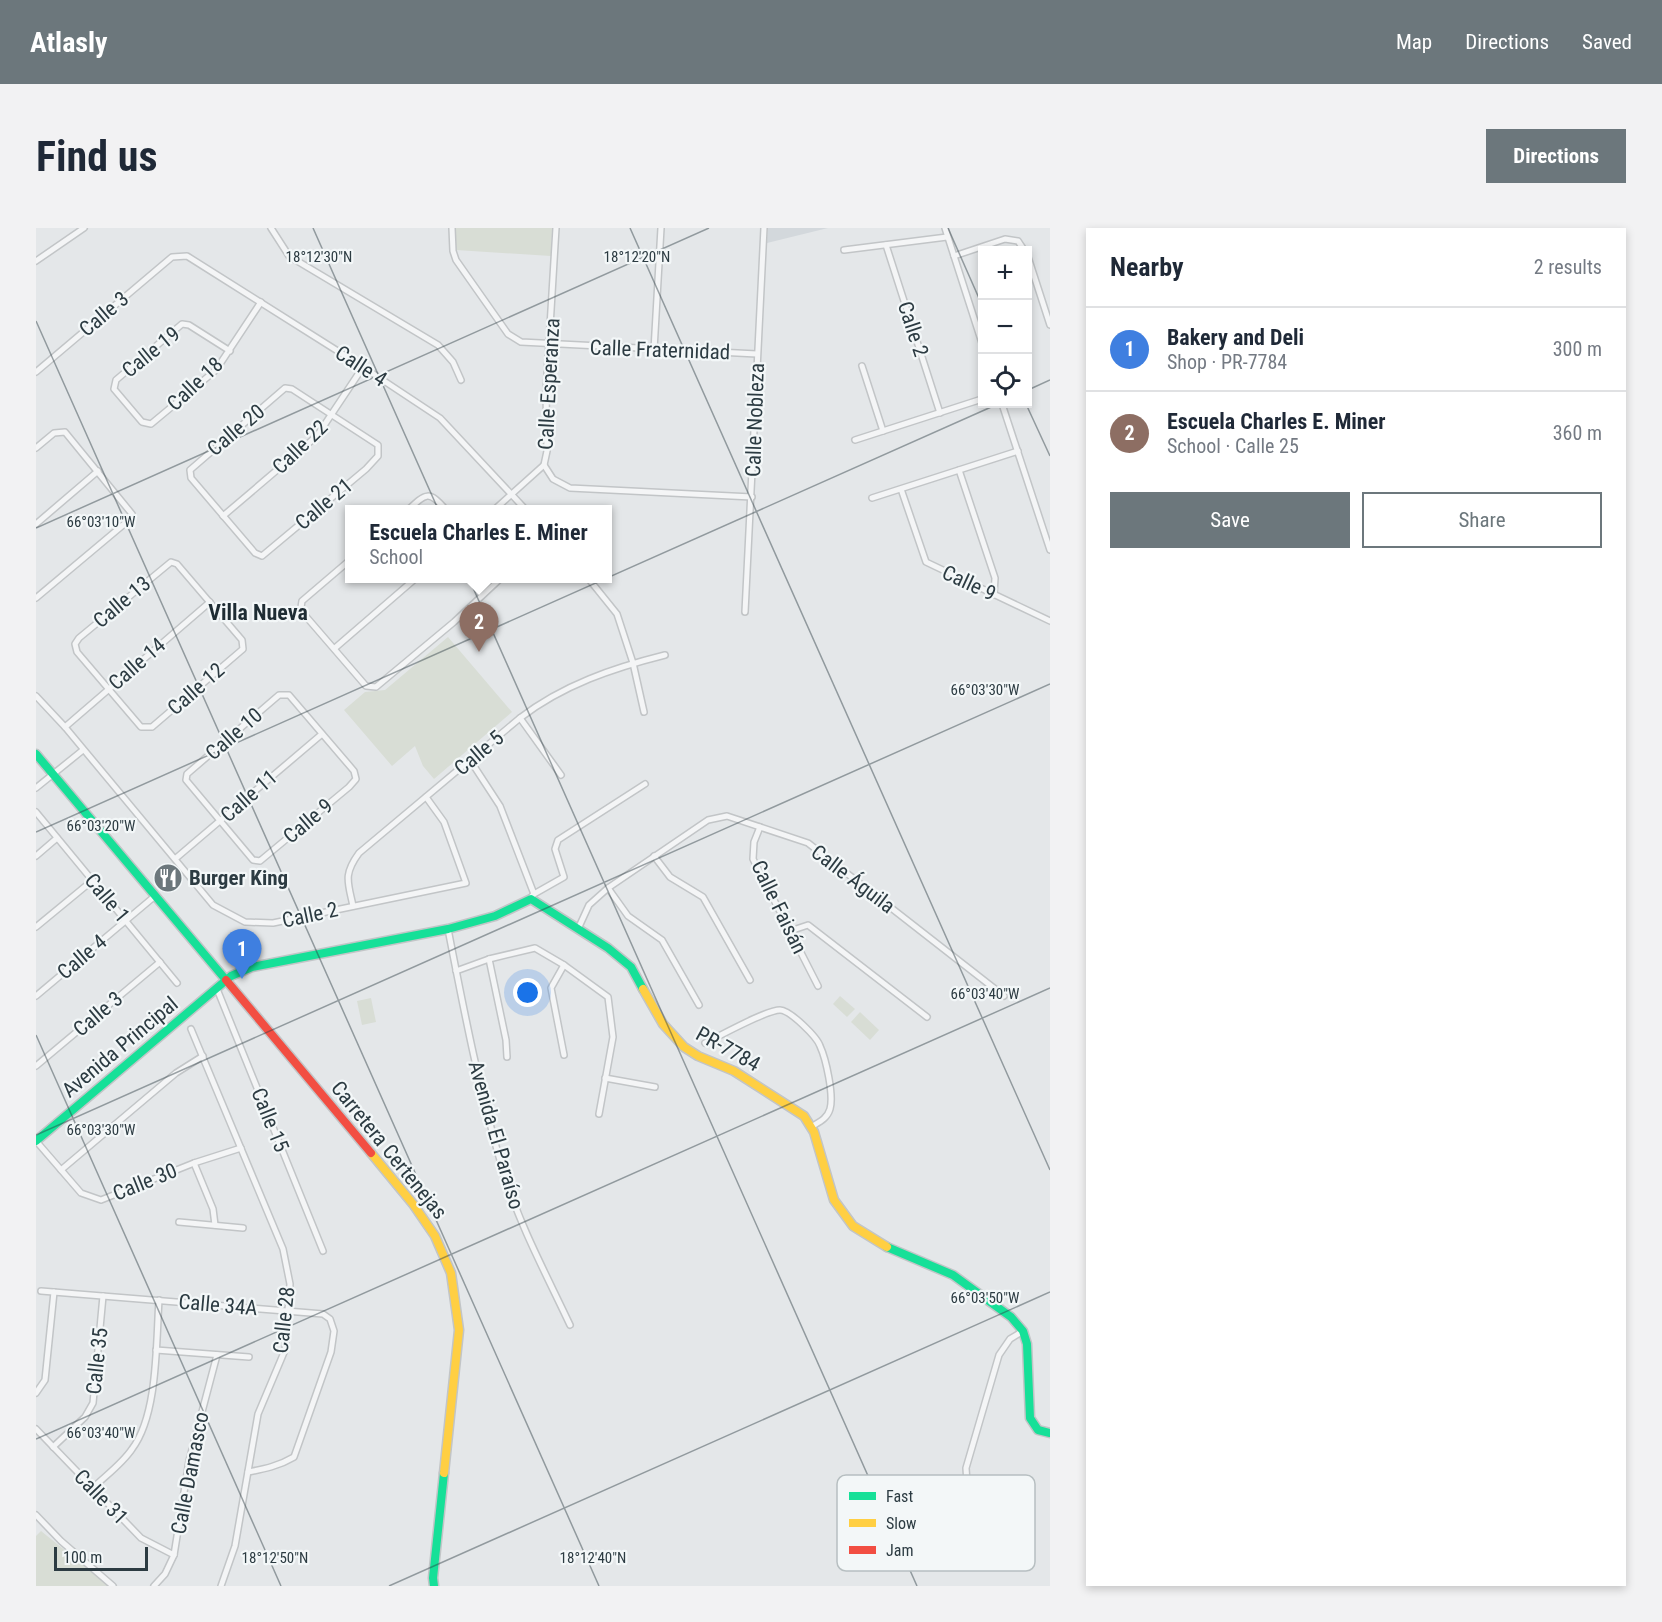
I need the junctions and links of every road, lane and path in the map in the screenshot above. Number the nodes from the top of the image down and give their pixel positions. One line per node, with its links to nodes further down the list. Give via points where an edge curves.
1 (84, 228): 16 (street)
2 (271, 228): 28 (street, via 289,256 438,345 453,362)
3 (452, 228): 21 (street, Calle Fraternidad, via 456,260 508,334 521,342)
4 (556, 228): 21 (street, Calle Esperanza)
5 (661, 228): 22 (street)
6 (764, 228): 24 (street, Calle Nobleza)
7 (945, 228): 8 (street)
8 (947, 237): 9 (street); 14 (street)
9 (886, 245): 13 (street); 32 (street, Calle 2)
10 (984, 246): 11 (street, via 1005,239)
11 (1021, 246)
12 (978, 248): 14 (street)
13 (844, 250)
14 (954, 256): 20 (street)
15 (172, 257): 18 (street, Calle 4, via 187,256); 27 (street, Calle 3)
16 (36, 261)
17 (1032, 269): 19 (street)
18 (261, 302): 23 (street, Calle 18); 26 (street, Calle 4)
19 (1050, 325)
20 (978, 331)
21 (550, 345): 22 (street, Calle Fraternidad); 38 (street, Calle Esperanza)
22 (654, 350): 24 (street, Calle Fraternidad)
23 (230, 351): 29 (street, Calle 18, via 216,370 151,424 142,422); 29 (street, Calle 19, via 182,324 116,380 114,389)
24 (758, 354): 43 (street, Calle Nobleza)
25 (862, 366): 34 (street)
26 (363, 367): 33 (street, Calle 22); 42 (street, Calle 4, via 440,418)
27 (36, 372)
28 (461, 380)
29 (118, 393)
30 (978, 400): 32 (street)
31 (1003, 408): 37 (street)
32 (940, 413): 34 (street)
33 (332, 415): 49 (street, Calle 22, via 317,436); 49 (street, Calle 20, via 285,388 198,462 190,470 191,478); 49 (street, Calle 21, via 378,445 378,456 366,469 262,556)
34 (883, 431): 35 (street)
35 (855, 440)
36 (36, 448): 40 (street, via 54,433 65,432)
37 (1018, 451): 39 (street); 51 (street)
38 (544, 465): 42 (street); 43 (street, Calle Esperanza, via 553,479 570,488)
39 (959, 470): 41 (street); 56 (street, via 995,578)
40 (98, 471): 50 (street); 57 (street, via 132,514)
41 (901, 489): 44 (street); 56 (street, Calle 9, via 926,562)
42 (512, 494): 47 (street); 48 (street, Calle 4)
43 (752, 497): 59 (street, Calle Nobleza)
44 (872, 498)
45 (413, 505): 46 (street, via 429,495)
46 (441, 505)
47 (500, 505)
48 (522, 505)
49 (223, 516)
50 (36, 524)
51 (1050, 550)
52 (345, 564): 61 (street, via 302,601 301,607)
53 (411, 583): 61 (street)
54 (497, 583): 61 (street, via 376,687 366,686)
55 (591, 583): 63 (street, via 617,614)
56 (994, 595): 60 (street, Calle 9)
57 (36, 598)
58 (210, 602): 64 (street, Calle 14); 64 (street, Calle 13, via 171,562 79,638 75,644 77,652); 64 (street, Calle 12, via 242,640 243,649 152,728 141,728)
59 (746, 612)
60 (1050, 621)
61 (335, 648)
62 (665, 655): 63 (street, Calle 5)
63 (633, 663): 66 (street); 67 (street, Calle 5, via 574,684)
64 (109, 689): 68 (street, Calle 14)
65 (36, 696): 68 (street, Calle 2)
66 (644, 712)
67 (520, 718): 72 (street, Calle 5); 74 (street)
68 (64, 727): 70 (street, Calle 2)
69 (322, 734): 79 (street, Calle 11); 79 (street, Calle 9, via 354,771 356,778 349,787 260,861 253,860); 79 (street, Calle 10, via 289,695 279,695 270,702 187,774 186,780)
70 (83, 750): 73 (street); 84 (street, Calle 2)
71 (36, 754): 73 (street, Carretera Certenejas)
72 (470, 760): 77 (street, Calle 5); 88 (street, via 500,806)
73 (54, 775): 76 (street); 87 (street, Carretera Certenejas)
74 (561, 775)
75 (645, 784): 88 (street, via 558,840 555,849 564,877)
76 (36, 788)
77 (426, 797): 89 (street, Calle 5, via 359,853 349,867 347,879); 89 (street, Calle 2, via 444,822 466,883)
78 (36, 813): 81 (street, Calle 1)
79 (220, 821): 84 (street, Calle 11)
80 (760, 827): 83 (street, Calle Águila, via 727,816 708,820); 94 (street, Calle Faisán, via 753,860); 105 (street, Calle Águila, via 808,843)
81 (57, 838): 82 (street); 85 (street, Calle 1)
82 (36, 856)
83 (654, 856): 86 (street, Calle Águila); 100 (street, via 670,877 704,897)
84 (175, 859): 89 (street, Calle 2, via 213,905 245,922 273,923)
85 (93, 880): 90 (street, Calle 1); 91 (street)
86 (608, 888): 93 (street, Calle Águila, via 589,904); 106 (street, via 628,916 662,940)
87 (155, 896): 90 (street, Calle 4); 99 (street, Carretera Certenejas)
88 (532, 896): 92 (street, via 495,916); 93 (street, PR-7784 / PR-7784)
89 (353, 906)
90 (126, 920): 96 (street, Calle 1); 104 (street, Calle 4)
91 (36, 927)
92 (448, 929): 98 (street, Avenida El Paraíso); 99 (street, via 252,968)
93 (578, 929): 117 (street, PR-7784 / PR-7784, via 631,968 663,1024 684,1047 734,1071 804,1116)
94 (790, 931): 102 (street, Calle Faisán); 107 (street, via 808,926)
95 (489, 958): 97 (street, via 535,948); 98 (street); 112 (street)
96 (160, 962): 101 (street, Calle 1); 113 (street, Calle 3)
97 (564, 965): 110 (street, via 551,988); 114 (street, via 608,997 613,1037)
98 (456, 971): 131 (street, Avenida El Paraíso, via 504,1175)
99 (226, 980): 103 (street, Avenida Principal); 148 (street, Carretera Certenejas, via 413,1204 435,1236 451,1274 459,1330)
100 (750, 980)
101 (177, 983)
102 (818, 986)
103 (217, 989): 118 (street, Avenida Principal); 125 (street, Calle 15)
104 (36, 996)
105 (1004, 996)
106 (699, 1005)
107 (927, 1017)
108 (191, 1029): 111 (street, Calle 28)
109 (705, 1043): 117 (street, via 773,1011 786,1011 794,1016 820,1044 831,1094 828,1115)
110 (564, 1055)
111 (203, 1056): 119 (street, Calle 28); 121 (street, via 176,1072)
112 (507, 1056)
113 (36, 1066)
114 (606, 1078): 115 (street); 116 (street)
115 (655, 1087)
116 (599, 1114)
117 (811, 1126): 132 (street, via 834,1200 853,1226 883,1245 953,1275 1011,1317)
118 (36, 1141): 121 (street, Calle 30)
119 (241, 1149): 120 (street, Calle 30); 130 (street, Calle 28, via 282,1249 290,1284)
120 (194, 1163): 121 (street, Calle 30, via 101,1200 81,1193); 123 (street, via 213,1209)
121 (61, 1170)
122 (178, 1222): 123 (street)
123 (215, 1225): 124 (street)
124 (243, 1228)
125 (323, 1251)
126 (41, 1291): 127 (street, Calle 34A)
127 (54, 1292): 128 (street, Calle 34A); 136 (street, via 45,1380)
128 (103, 1296): 129 (street, Calle 34A); 139 (street, Calle 35, via 93,1403 85,1417)
129 (159, 1300): 130 (street, Calle 34A); 133 (street)
130 (289, 1311): 140 (street, Calle 28, via 285,1350 258,1414); 140 (street, Calle 34A, via 323,1314 330,1319 334,1331 331,1352 294,1457)
131 (570, 1325)
132 (1023, 1331): 138 (street, via 1030,1418 1038,1430); 141 (street, via 1010,1339 999,1355)
133 (156, 1350): 134 (street); 142 (street, via 152,1400 144,1429 132,1449)
134 (218, 1355): 135 (street); 144 (street, Calle Damasco, via 189,1461)
135 (249, 1357)
136 (36, 1393)
137 (36, 1429): 139 (street, Calle 31)
138 (1050, 1433)
139 (53, 1447): 142 (street, Calle 31)
140 (248, 1472): 147 (street, Calle 28, via 235,1546)
141 (966, 1475)
142 (93, 1488): 144 (street, Calle 31, via 141,1538)
143 (36, 1515): 145 (street)
144 (174, 1555): 146 (street, Calle Damasco, via 165,1574)
145 (113, 1586)
146 (153, 1586)
147 (221, 1586)
148 (434, 1586)

